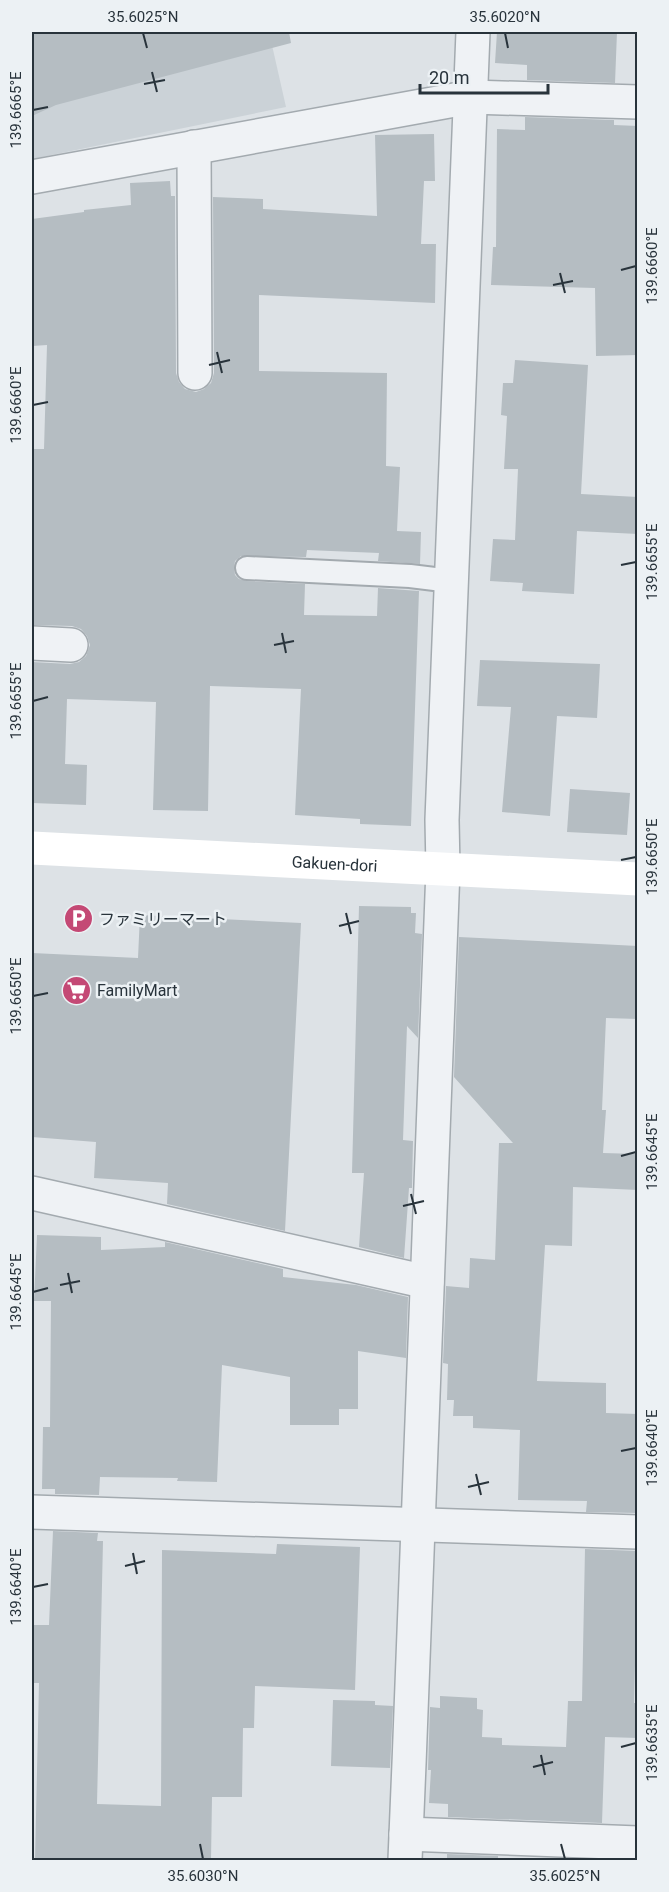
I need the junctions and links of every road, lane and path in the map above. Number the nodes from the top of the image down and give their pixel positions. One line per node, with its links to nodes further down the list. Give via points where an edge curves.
1 (473, 32): 2 (street)
2 (471, 97): 3 (street); 4 (street); 8 (street)
3 (638, 102)
4 (194, 147): 5 (street); 6 (street)
5 (32, 177)
6 (195, 373)
7 (247, 568): 8 (lane)
8 (451, 581): 12 (street)
9 (32, 643): 10 (street)
10 (71, 645)
11 (32, 848): 12 (street, Gakuen-dori)
12 (443, 869): 13 (street, Gakuen-dori); 15 (street)
13 (638, 879)
14 (32, 1193): 15 (street)
15 (427, 1282): 17 (street)
16 (32, 1512): 17 (street)
17 (420, 1525): 18 (street); 20 (street)
18 (638, 1532)
19 (638, 1844): 20 (street)
20 (405, 1847)

